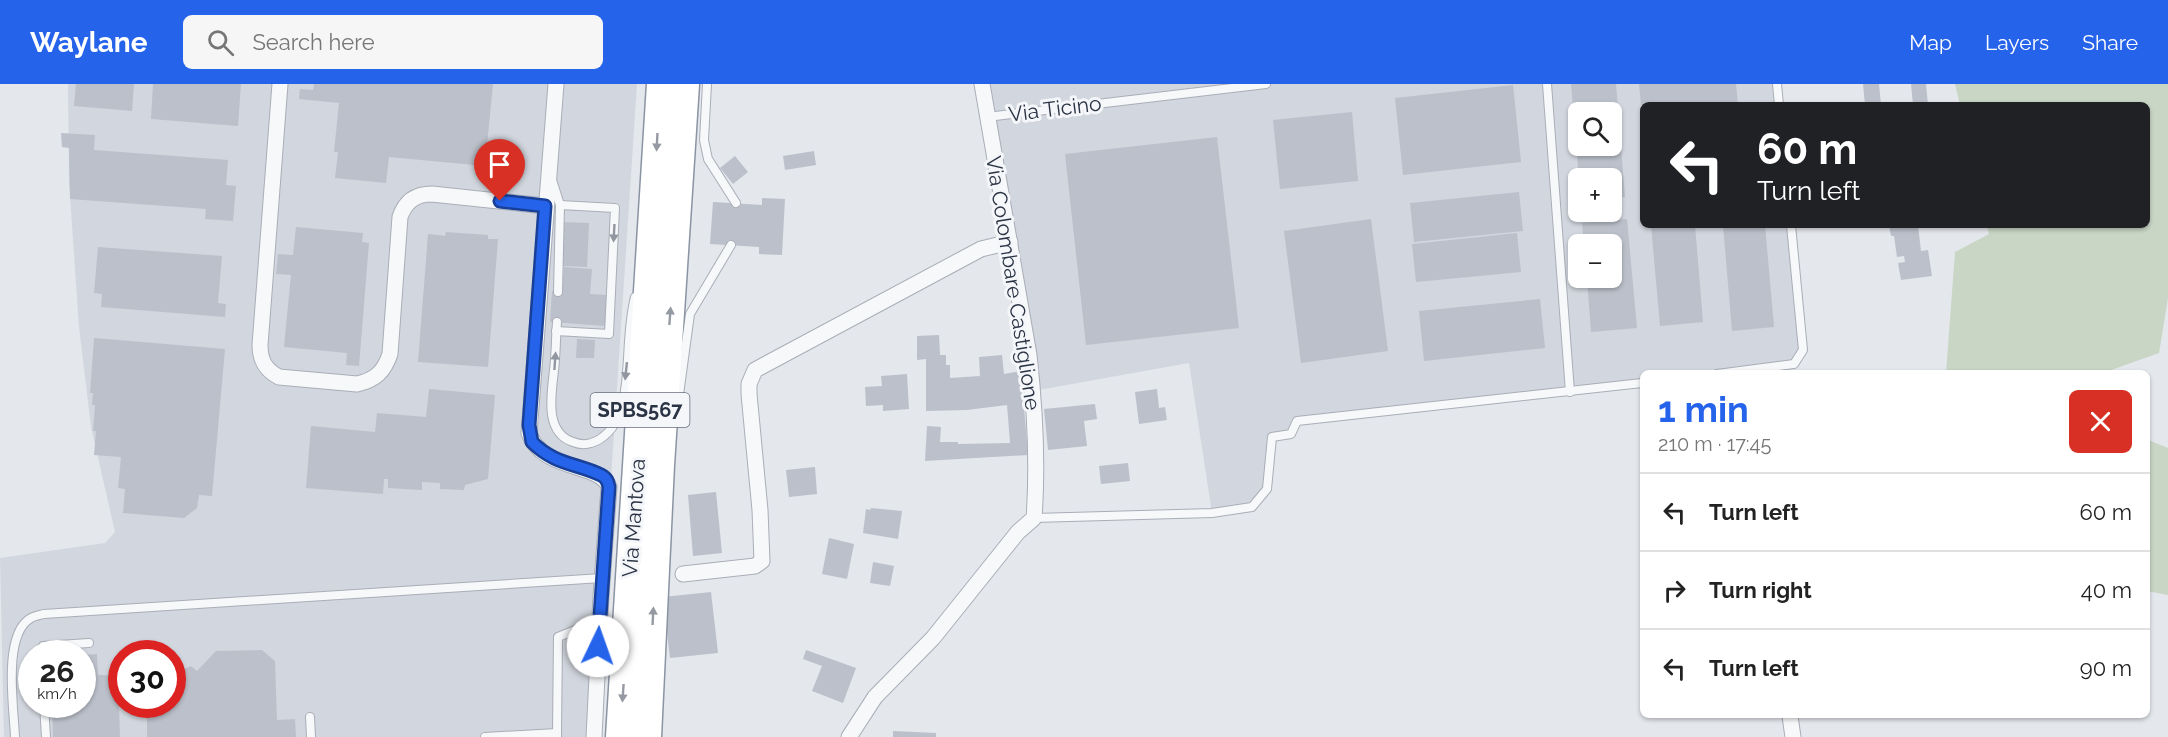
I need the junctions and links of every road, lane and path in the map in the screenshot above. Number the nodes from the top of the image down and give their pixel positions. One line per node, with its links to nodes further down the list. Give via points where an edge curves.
1 (280, 84): 13 (street, via 260,345 260,355 270,373 357,384 380,374 390,354 400,218 410,200 432,194)
2 (556, 84): 13 (street, via 550,171)
3 (661, 84): 15 (highway, Via Mantova / SPBS567, one-way to 15)
4 (685, 84): 24 (highway, Via Mantova / SPBS567, one-way to 4)
5 (707, 84): 12 (lane, via 704,140 708,159)
6 (982, 84): 11 (street, Via Colombare Castiglione)
7 (1266, 84): 11 (lane, Via Ticino)
8 (1547, 84): 23 (lane)
9 (1777, 84): 10 (lane)
10 (1779, 102)
11 (987, 117): 16 (street, Via Colombare Castiglione)
12 (736, 203)
13 (553, 206): 19 (lane, via 615,208 609,334 556,326 552,416 567,440 590,444 601,439 619,417); 20 (lane); 27 (street, via 529,433 532,442 553,458 607,479)
14 (1791, 228): 21 (lane, via 1803,350 1794,364)
15 (651, 231): 18 (lane); 40 (highway, Via Mantova / SPBS567, one-way to 40)
16 (1010, 242): 25 (street, Via Colombare Castiglione, via 1033,391 1037,484); 26 (street, via 981,249 755,370 749,394 762,561 755,566)
17 (731, 245): 24 (lane, via 690,314 677,418)
18 (641, 274)
19 (638, 285)
20 (558, 292)
21 (1748, 370)
22 (1640, 383): 23 (lane)
23 (1570, 392): 25 (lane, via 1297,421 1291,434 1272,437 1267,489 1252,507 1212,513)
24 (660, 465): 32 (highway, Via Mantova / SPBS567, one-way to 24)
25 (1034, 518): 41 (street, via 1017,531 933,638 875,697)
26 (683, 574)
27 (602, 578): 28 (street); 35 (lane, via 44,614 30,618 13,643)
28 (599, 623): 34 (lane, via 558,637); 39 (street)
29 (310, 717): 37 (lane)
30 (45, 718): 36 (lane)
31 (1790, 718): 42 (street)
32 (648, 734)
33 (526, 735): 34 (lane); 38 (lane)
34 (557, 735)
35 (15, 737)
36 (46, 737)
37 (311, 737)
38 (485, 737)
39 (594, 737)
40 (620, 737)
41 (849, 737)
42 (1793, 737)

